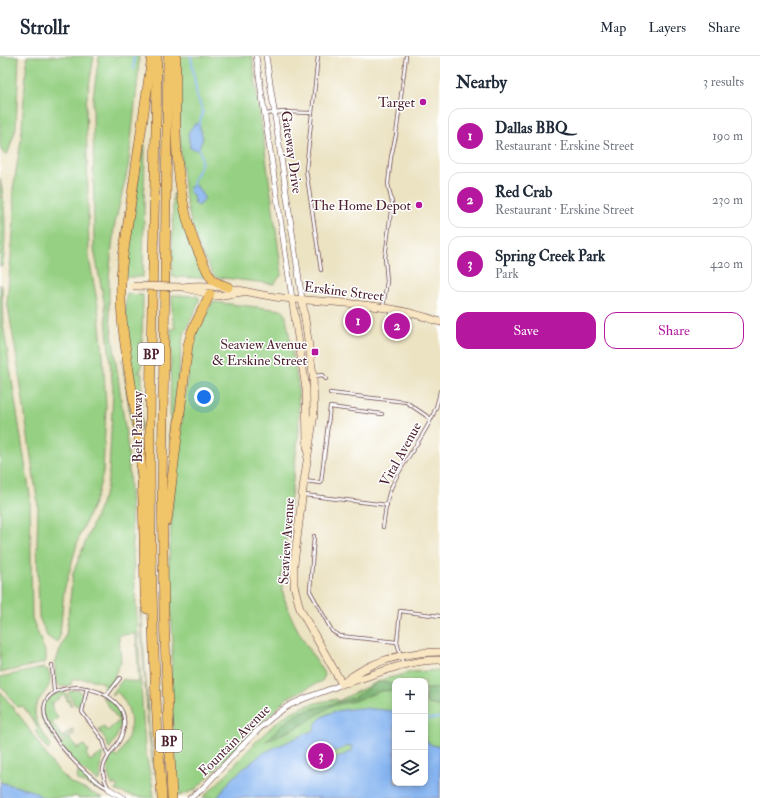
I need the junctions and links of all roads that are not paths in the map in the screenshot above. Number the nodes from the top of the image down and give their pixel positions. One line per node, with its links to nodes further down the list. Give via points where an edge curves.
1 (152, 56): 13 (highway)
2 (157, 56): 41 (highway, Belt Parkway / BP, via 150,440)
3 (168, 56): 38 (highway, Belt Parkway / BP, via 162,425)
4 (176, 56): 15 (highway, via 177,142 185,211 195,244 208,272 214,281)
5 (256, 56): 11 (street, Gateway Drive)
6 (266, 56): 9 (street, Gateway Drive)
7 (318, 56): 10 (lane)
8 (406, 56): 20 (lane, via 388,177 392,203 385,258)
9 (274, 112): 10 (lane); 11 (lane); 19 (street, Gateway Drive)
10 (312, 113): 12 (lane, via 306,170)
11 (265, 114): 18 (street, Gateway Drive)
12 (321, 270)
13 (120, 286): 14 (main road, Erskine Street, bridge); 41 (highway, via 123,328 140,446 145,594)
14 (183, 287): 15 (main road, Erskine Street); 17 (main road, Erskine Street)
15 (228, 287): 16 (main road, Erskine Street)
16 (244, 292): 17 (main road, Erskine Street, via 217,296); 18 (main road, Erskine Street)
17 (210, 294): 38 (highway, via 192,331 186,352)
18 (292, 298): 19 (main road, Erskine Street); 32 (main road, Seaview Avenue, via 306,389)
19 (302, 299): 20 (main road, Erskine Street); 26 (main road, Seaview Avenue)
20 (383, 308): 21 (main road, Erskine Street)
21 (392, 310): 22 (main road, Erskine Street, via 413,313); 23 (lane)
22 (440, 322)
23 (391, 324)
24 (327, 374): 25 (lane)
25 (323, 375): 26 (lane); 27 (lane)
26 (313, 376): 32 (main road, Seaview Avenue, via 314,422)
27 (326, 378)
28 (440, 391): 31 (lane, Vital Avenue, via 438,405)
29 (330, 393): 31 (lane, via 406,402)
30 (382, 414): 33 (lane, via 330,407 321,484)
31 (431, 419): 35 (lane, Vital Avenue, via 390,488)
32 (307, 460): 33 (main road, Seaview Avenue)
33 (304, 481): 34 (main road, Seaview Avenue)
34 (302, 495): 35 (lane); 48 (main road, Seaview Avenue, via 294,564 294,591 300,609)
35 (387, 505): 36 (lane, Vital Avenue)
36 (383, 527)
37 (314, 536): 40 (lane, via 310,591 332,631 340,636)
38 (163, 552): 55 (highway, Belt Parkway / BP)
39 (440, 616): 40 (lane, via 400,611)
40 (397, 642): 43 (lane)
41 (154, 651): 55 (highway, Belt Parkway / BP)
42 (440, 652): 43 (main road, Fountain Avenue)
43 (402, 656): 45 (lane); 48 (main road, Fountain Avenue, via 363,669)
44 (440, 660): 45 (main road, Fountain Avenue)
45 (403, 664): 48 (main road, Fountain Avenue)
46 (52, 665): 50 (lane)
47 (120, 678): 51 (lane)
48 (342, 684): 60 (street, Fountain Avenue, via 281,711)
49 (87, 688): 50 (lane); 51 (lane); 54 (lane, via 82,712 103,740)
50 (54, 692): 52 (lane, via 48,694)
51 (107, 695): 54 (lane, via 120,708 124,724 121,736)
52 (41, 702)
53 (56, 745): 56 (lane, via 79,770)
54 (108, 756): 56 (lane, via 103,772)
55 (166, 783): 58 (highway, Belt Parkway / BP); 59 (highway, Belt Parkway / BP)
56 (109, 789): 57 (street)
57 (124, 798)
58 (162, 798)
59 (172, 798)
60 (190, 798)

